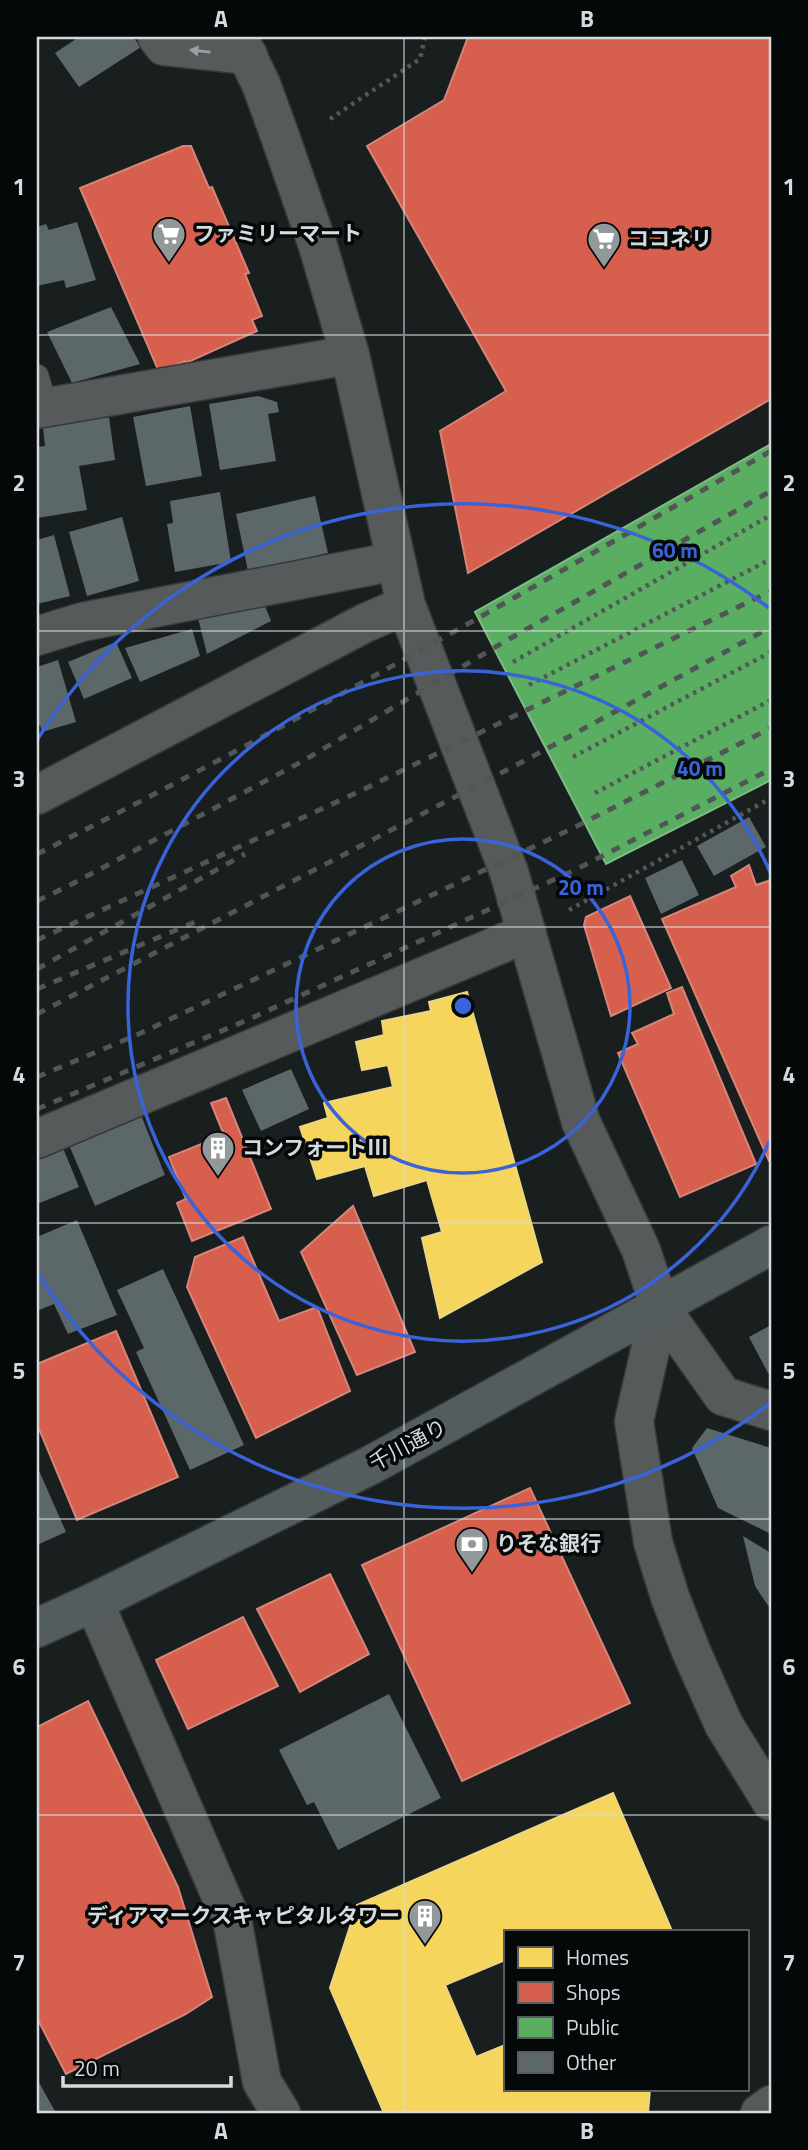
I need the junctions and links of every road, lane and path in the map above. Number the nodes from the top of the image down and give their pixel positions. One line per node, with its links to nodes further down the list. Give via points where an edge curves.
1 (157, 37): 3 (street, one-way to 1, via 164,46)
2 (425, 37): 4 (path, via 420,59)
3 (243, 46): 5 (street, via 261,84 318,246)
4 (330, 119)
5 (350, 355): 6 (street); 9 (street)
6 (40, 397)
7 (771, 515): 13 (path)
8 (771, 559): 14 (path)
9 (396, 561): 10 (street); 11 (street, via 82,622)
10 (406, 605): 18 (street, via 365,622); 21 (street, via 509,872)
11 (37, 636)
12 (771, 652): 16 (path)
13 (513, 662)
14 (529, 685)
15 (771, 700): 17 (path)
16 (573, 757)
17 (596, 793)
18 (37, 795)
19 (771, 798): 20 (path)
20 (568, 911)
21 (527, 933): 22 (street); 24 (street, via 581,1122 640,1250)
22 (37, 1139)
23 (771, 1245): 24 (main road, 千川通り)
24 (660, 1307): 25 (street, via 723,1396); 26 (main road, 千川通り, via 371,1465); 28 (street, via 634,1421 653,1542 687,1640 724,1725)
25 (771, 1411)
26 (94, 1602): 27 (main road, 千川通り); 30 (street, via 233,1924 262,2082)
27 (37, 1628)
28 (771, 1801)
29 (771, 2105): 31 (street)
30 (281, 2113)
31 (760, 2113)

